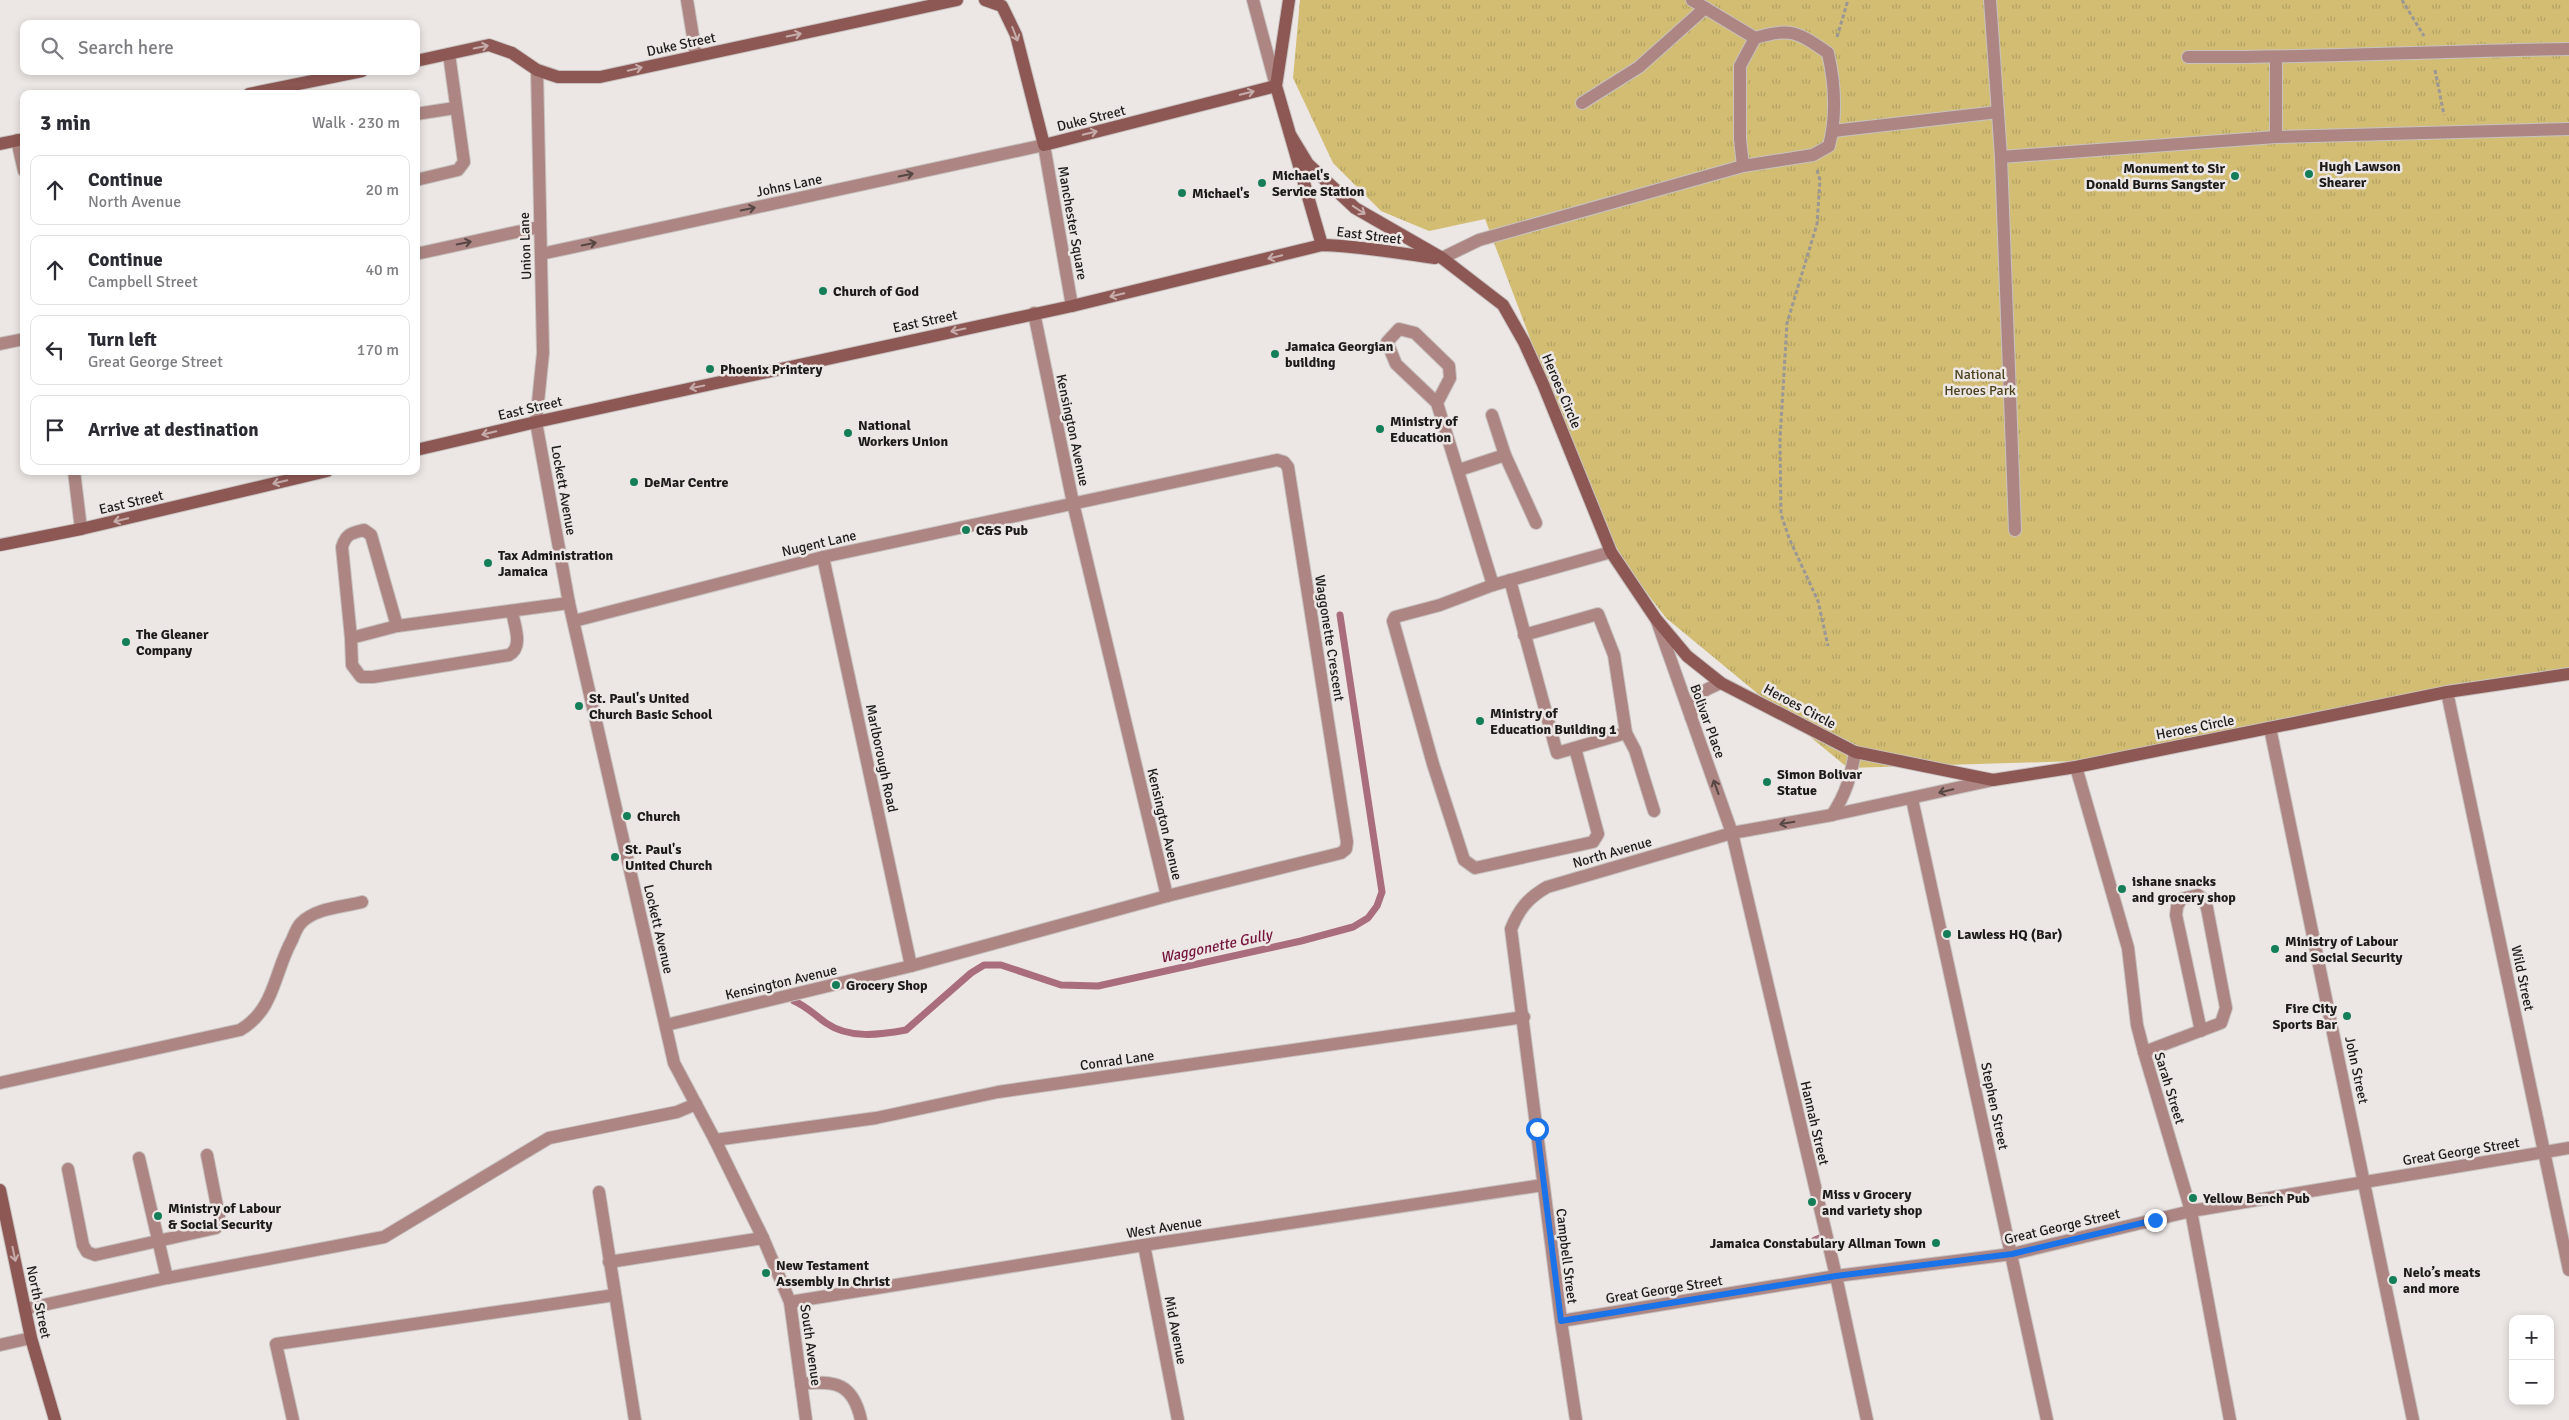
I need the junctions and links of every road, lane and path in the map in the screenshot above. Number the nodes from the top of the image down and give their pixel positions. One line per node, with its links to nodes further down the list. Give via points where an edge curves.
1 (687, 0): 14 (street)
2 (957, 0): 14 (main road, Duke Street, one-way to 2)
3 (985, 0): 32 (main road, Duke Street, one-way to 32, via 1002,6 1016,35)
4 (1252, 0): 20 (street)
5 (1289, 0): 20 (main road, Heroes Circle)
6 (1692, 0): 9 (street)
7 (1848, 0): 12 (path, via 1838,35)
8 (1990, 0): 24 (street)
9 (1705, 8): 10 (street); 22 (street, via 1639,67)
10 (1755, 38): 12 (street, via 1779,30 1806,37); 35 (street, via 1740,66)
11 (2569, 49): 16 (street)
12 (1828, 53): 27 (street, via 1834,77)
13 (449, 54): 17 (main road, Duke Street); 18 (main road, Duke Street, one-way to 18, via 489,45 512,53); 23 (street)
14 (696, 55): 18 (main road, Duke Street, one-way to 14, via 558,77 600,77)
15 (2188, 57): 16 (street)
16 (2276, 58): 29 (street)
17 (420, 59)
18 (537, 70): 37 (street, Union Lane)
19 (342, 75): 21 (main road)
20 (1276, 86): 28 (main road, Heroes Circle); 32 (main road, Duke Street, one-way to 20)
21 (269, 90)
22 (1582, 102)
23 (455, 108): 25 (street); 36 (street, via 464,162 458,170)
24 (1998, 112): 27 (street); 34 (street)
25 (420, 113)
26 (2569, 129): 29 (street)
27 (1833, 131): 33 (street, via 1829,146)
28 (1291, 136): 38 (main road, Heroes Circle); 41 (main road, Heroes Circle, one-way to 41, via 1308,164 1355,208)
29 (2276, 137): 34 (street)
30 (20, 139): 31 (main road)
31 (0, 144)
32 (1044, 145): 40 (street, Johns Lane, one-way to 32); 42 (street, Manchester Square)
33 (1813, 155): 35 (street); 70 (path, via 1820,180 1817,224 1788,323 1780,440 1781,514 1818,601)
34 (2001, 157): 57 (street)
35 (1742, 166): 41 (street, via 1479,240)
36 (420, 179)
37 (539, 227): 39 (street, one-way to 37); 40 (street, Union Lane)
38 (1322, 245): 41 (main road, East Street); 42 (main road, East Street, one-way to 42)
39 (420, 253)
40 (541, 254): 48 (street, Union Lane, via 543,353)
41 (1437, 255): 59 (main road, Heroes Circle, via 1502,305 1515,327 1543,384)
42 (1072, 306): 43 (main road, East Street)
43 (1034, 313): 48 (main road, East Street, one-way to 48); 54 (street, Kensington Avenue)
44 (20, 340): 45 (street)
45 (0, 344)
46 (1437, 403): 46 (street, via 1396,364 1387,342 1399,329 1415,333 1449,366 1450,378); 51 (street)
47 (1492, 415): 50 (street)
48 (536, 422): 49 (main road, East Street, one-way to 49); 63 (street, Lockett Avenue)
49 (420, 449)
50 (1505, 455): 51 (street); 55 (street)
51 (1459, 470): 62 (street)
52 (74, 475): 56 (street)
53 (310, 475): 56 (main road, East Street, one-way to 56)
54 (1073, 503): 60 (street, Nugent Lane); 85 (street, Kensington Avenue); 85 (street, Waggonette Crescent, via 1278,460 1288,467 1346,849 1341,853)
55 (1536, 523)
56 (81, 529): 58 (main road, East Street)
57 (2015, 530)
58 (0, 545)
59 (1611, 552): 61 (street); 65 (main road, Heroes Circle)
60 (823, 557): 66 (street, Nugent Lane); 87 (street, Marlborough Road)
61 (1510, 580): 62 (street); 68 (street)
62 (1493, 585): 77 (street, via 1440,605 1402,614 1393,621 1464,860 1474,868 1596,839 1598,834)
63 (569, 604): 64 (street); 66 (street, Lockett Avenue)
64 (512, 611): 67 (street); 69 (street, via 518,646 509,655 361,677 352,665)
65 (1656, 618): 72 (main road, Heroes Circle, via 1687,656); 74 (street, Bolivar Place)
66 (574, 621): 89 (street, Lockett Avenue)
67 (397, 626): 69 (street); 69 (street, via 371,535 364,530 351,533 345,537 342,547)
68 (1524, 635): 76 (street, via 1598,614 1614,656); 77 (street, via 1557,753)
69 (351, 638)
70 (1828, 646)
71 (2569, 674): 73 (main road, Heroes Circle)
72 (1721, 683): 74 (street, via 1702,691 1693,702); 78 (main road, Heroes Circle)
73 (2447, 692): 75 (main road, Heroes Circle); 96 (street, Wild Street)
74 (1691, 717): 84 (street, Bolivar Place, one-way to 74)
75 (2270, 728): 79 (main road, Heroes Circle); 100 (street, John Street)
76 (1626, 733): 77 (street); 82 (street, via 1635,750)
77 (1575, 748)
78 (1855, 752): 80 (main road, Heroes Circle); 83 (street, via 1850,782)
79 (2076, 767): 80 (main road, Heroes Circle); 91 (street, Sarah Street, via 2128,948 2137,1025)
80 (1993, 780): 81 (street, North Avenue, one-way to 81)
81 (1912, 798): 83 (street, North Avenue); 108 (street, Stephen Street)
82 (1654, 811)
83 (1832, 815): 84 (street, North Avenue, one-way to 84)
84 (1732, 833): 88 (street, North Avenue, via 1568,880 1530,897 1518,911 1511,929); 111 (street, Hannah Street)
85 (1167, 896): 87 (street, Kensington Avenue)
86 (362, 902): 92 (street, via 315,914 300,923 266,1006 254,1022 240,1030)
87 (911, 966): 89 (street, Kensington Avenue)
88 (1524, 1017): 94 (street, Conrad Lane, via 998,1092 876,1118); 101 (street, North Avenue)
89 (666, 1025): 93 (street, Lockett Avenue, via 674,1063)
90 (2201, 1031): 90 (street, via 2221,1024 2226,1008 2207,908 2198,895 2182,899 2176,907 2176,915); 91 (street)
91 (2144, 1052): 104 (street, Sarah Street)
92 (0, 1083)
93 (696, 1104): 94 (street, Lockett Avenue); 112 (street, via 677,1112 549,1138 384,1237)
94 (715, 1140): 105 (street, South Avenue)
95 (2569, 1148): 96 (street, Great George Street)
96 (2544, 1152): 100 (street, Great George Street); 110 (street, Wild Street)
97 (207, 1155): 106 (street, via 220,1223 216,1228)
98 (139, 1158): 106 (street)
99 (68, 1169): 106 (street, via 87,1252 95,1255)
100 (2365, 1182): 104 (street, Great George Street); 130 (street, John Street)
101 (1543, 1185): 107 (street, West Avenue); 116 (street, Campbell Street)
102 (0, 1190): 115 (main road, North Street, one-way to 115)
103 (599, 1192): 109 (street)
104 (2191, 1211): 108 (street, Great George Street); 129 (street, Sarah Street)
105 (763, 1238): 109 (street); 114 (street, South Avenue)
106 (159, 1241): 112 (street)
107 (1144, 1245): 114 (street, West Avenue); 125 (street, Mid Avenue)
108 (2012, 1254): 111 (street, Great George Street); 128 (street, Stephen Street)
109 (609, 1262): 113 (street)
110 (2569, 1270)
111 (1836, 1276): 116 (street, Great George Street); 127 (street, Hannah Street)
112 (167, 1278): 115 (street)
113 (614, 1295): 121 (street, via 276,1344); 122 (street)
114 (790, 1302): 119 (street, South Avenue)
115 (25, 1309): 117 (main road, North Street)
116 (1561, 1321): 126 (street, Campbell Street)
117 (31, 1338): 118 (street); 120 (main road, North Street)
118 (0, 1345)
119 (801, 1384): 123 (street, South Avenue); 124 (street, via 827,1381 837,1384 855,1399)
120 (55, 1420)
121 (293, 1420)
122 (635, 1420)
123 (806, 1420)
124 (861, 1420)
125 (1178, 1420)
126 (1576, 1420)
127 (1867, 1420)
128 (2047, 1420)
129 (2230, 1420)
130 (2413, 1420)

